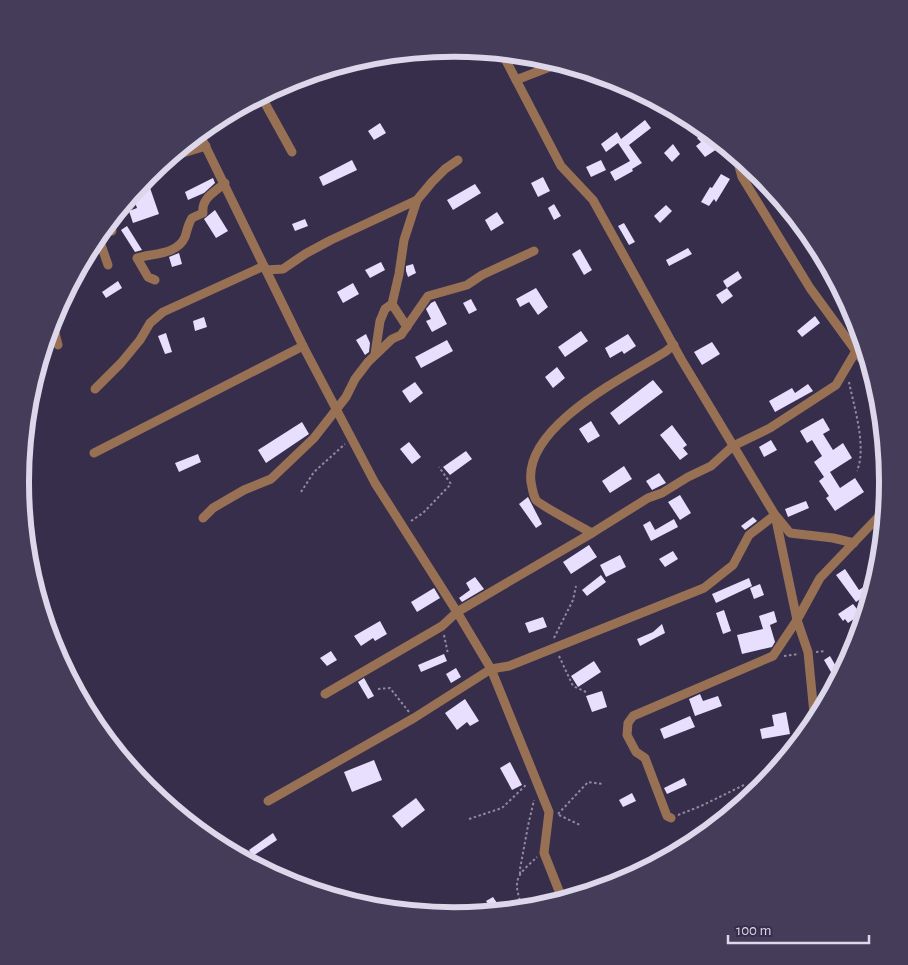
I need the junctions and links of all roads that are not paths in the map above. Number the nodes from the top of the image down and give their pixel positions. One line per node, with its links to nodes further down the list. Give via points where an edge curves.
1 (506, 61): 3 (street)
2 (548, 68): 3 (street)
3 (516, 80): 23 (street, via 560,166 593,200)
4 (264, 102): 7 (street)
5 (203, 140): 6 (street)
6 (206, 146): 8 (street); 11 (street)
7 (292, 152)
8 (186, 153)
9 (458, 160): 12 (street, via 445,169)
10 (740, 168): 26 (street, via 810,288)
11 (225, 184): 16 (street); 17 (street, via 209,195 202,213 192,218 179,246 166,253 136,258 148,277)
12 (417, 200): 16 (street, via 331,240 283,270); 18 (street, via 404,240)
13 (101, 245): 15 (street)
14 (534, 251): 19 (street, via 466,285 428,296)
15 (108, 265)
16 (265, 268): 25 (street); 29 (street, via 163,312)
17 (155, 280)
18 (392, 304): 19 (street); 21 (street, via 384,308)
19 (407, 326): 22 (street, via 401,335)
20 (55, 335): 24 (street)
21 (377, 335): 22 (street); 27 (street)
22 (392, 339): 27 (street)
23 (674, 344): 31 (street); 36 (street, via 578,407 546,436 534,458 530,474 537,501)
24 (58, 345)
25 (303, 346): 30 (street); 32 (street)
26 (856, 351): 28 (street); 31 (street, via 836,385 770,428)
27 (375, 354): 30 (street, via 355,378)
28 (860, 357)
29 (95, 389)
30 (336, 410): 34 (street, via 314,438 271,478 213,508); 38 (street, via 375,483)
31 (733, 446): 33 (street); 36 (street, via 711,466 648,498)
32 (94, 453)
33 (775, 515): 37 (street, via 790,533); 39 (street); 40 (street, via 749,535 733,565 704,588 509,666)
34 (203, 518)
35 (877, 518): 37 (street)
36 (592, 533): 38 (street)
37 (854, 543): 39 (street, via 820,578)
38 (457, 612): 40 (street); 41 (street, via 442,626)
39 (797, 620): 42 (street, via 808,652); 44 (street, via 773,656 633,716 627,735 636,752 645,758 667,816)
40 (491, 668): 43 (street, via 414,718); 45 (street, via 549,812 544,853)
41 (325, 694)
42 (814, 709)
43 (268, 801)
44 (671, 818)
45 (561, 894)

